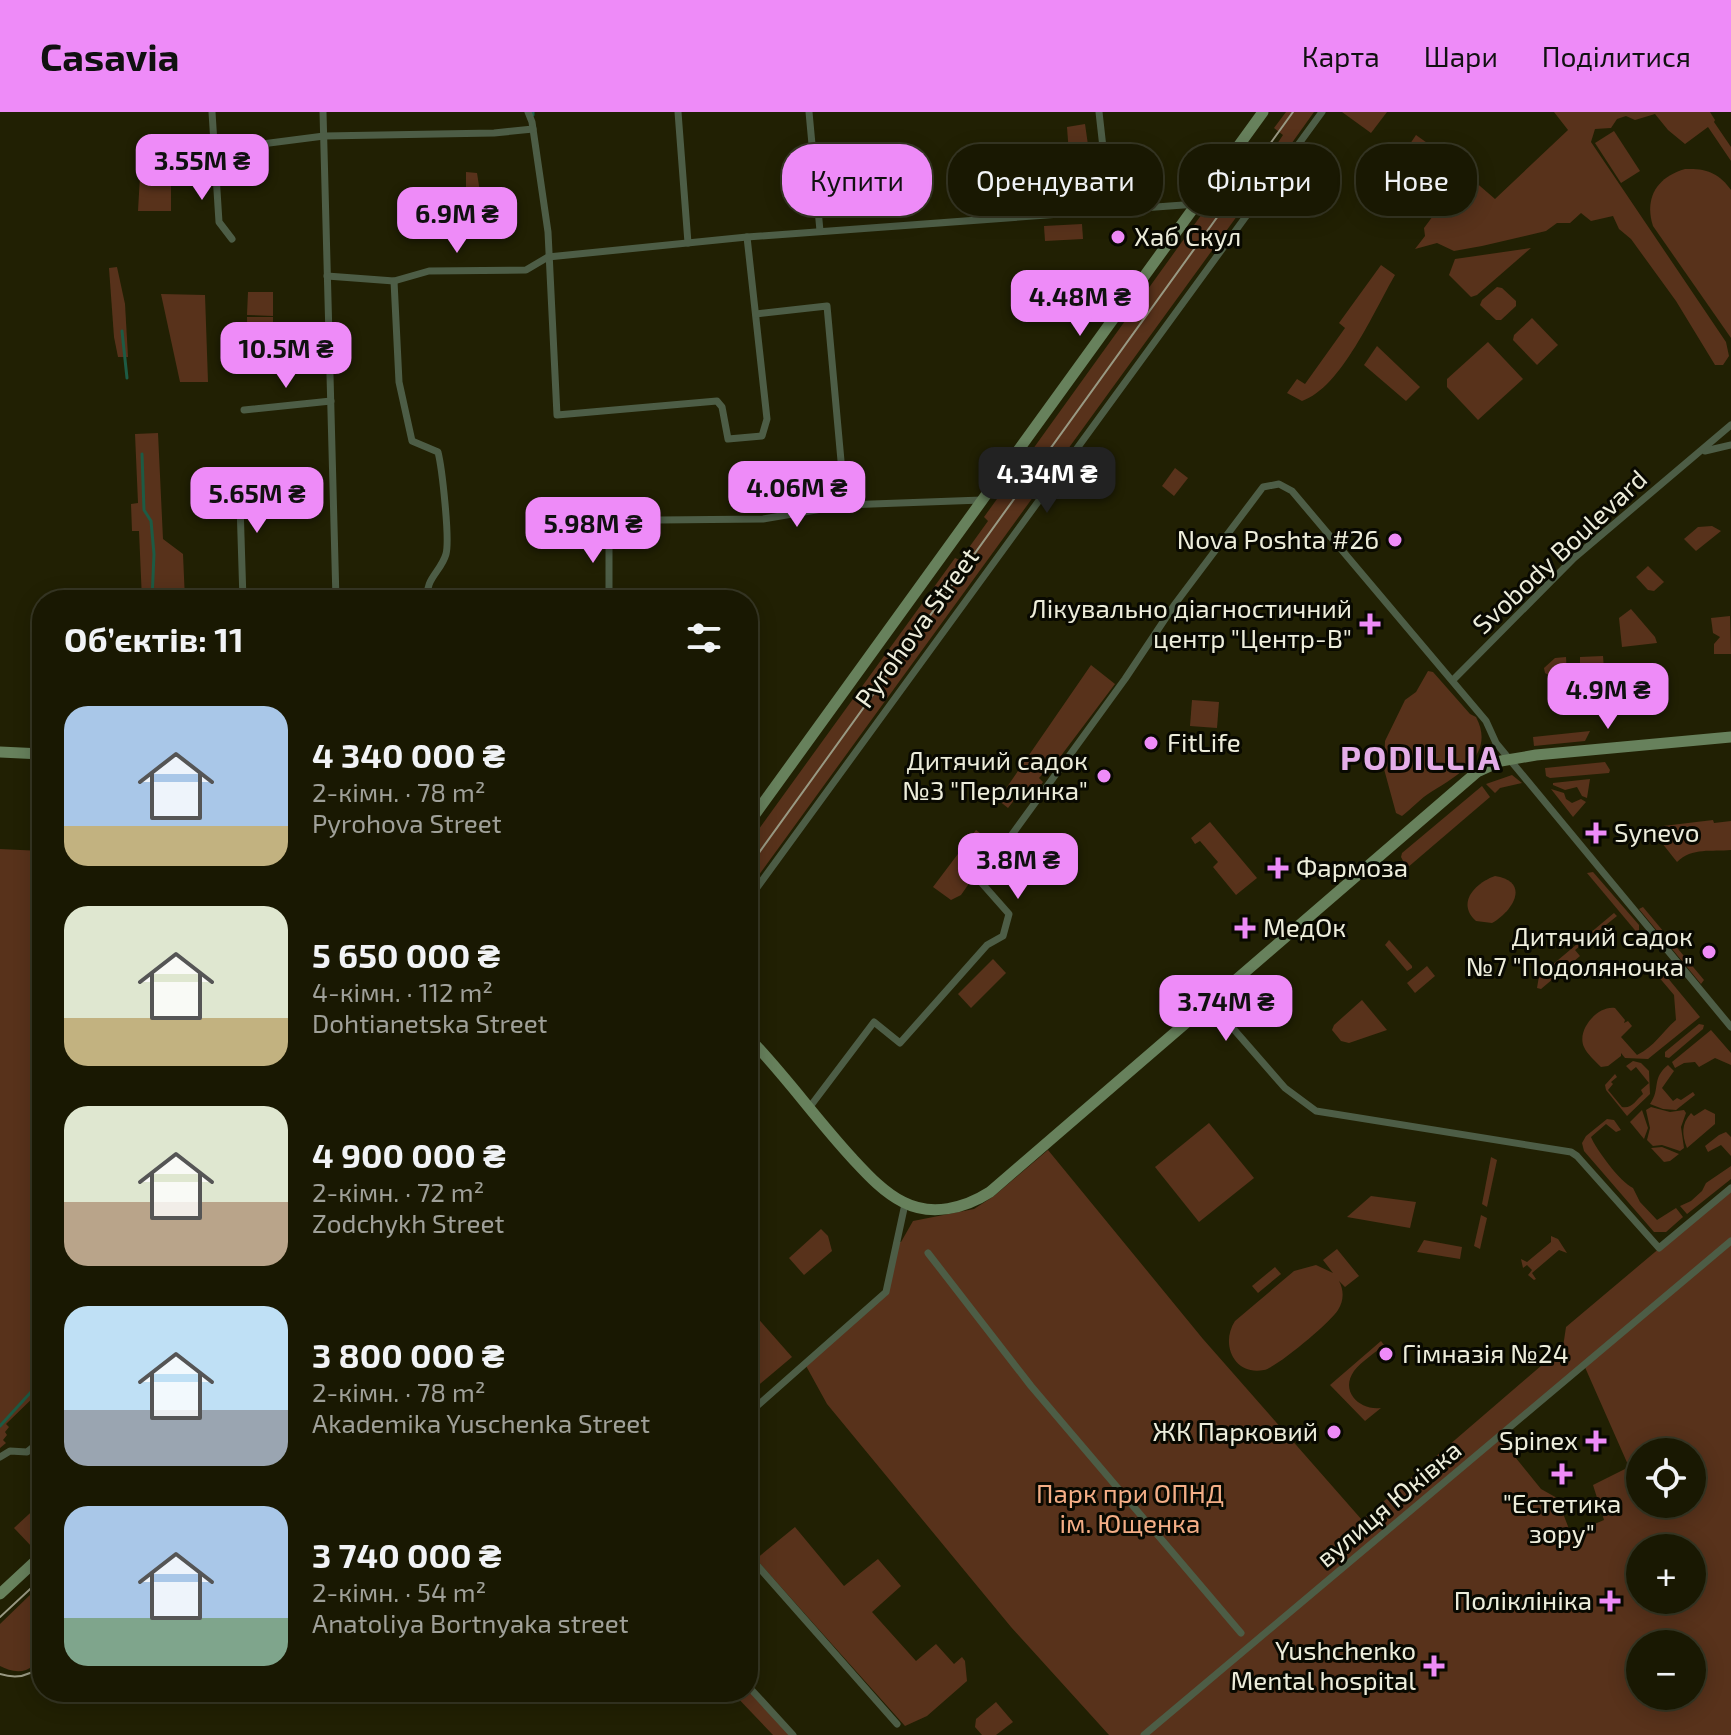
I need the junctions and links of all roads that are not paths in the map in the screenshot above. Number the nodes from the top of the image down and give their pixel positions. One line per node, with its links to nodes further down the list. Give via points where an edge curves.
1 (212, 112): 13 (street)
2 (323, 112): 10 (street)
3 (528, 112): 9 (street)
4 (678, 112): 19 (street)
5 (809, 112): 16 (street)
6 (1099, 112): 11 (street)
7 (1263, 112): 12 (main road, Pyrohova Street)
8 (1322, 112): 42 (street, Pyrohova Street)
9 (533, 129): 10 (street); 20 (street)
10 (324, 136): 13 (street); 21 (street)
11 (1103, 144)
12 (1240, 144)
13 (214, 150): 18 (street, via 219,222)
14 (1027, 216): 16 (street)
15 (1188, 216): 30 (main road, Pyrohova Street)
16 (820, 231): 17 (street)
17 (747, 237): 19 (street); 23 (street)
18 (232, 239)
19 (688, 243): 20 (street)
20 (548, 257): 22 (street, via 526,270 429,271); 23 (street, via 557,415 717,401 728,439 762,436 767,419)
21 (327, 276): 22 (street); 24 (street)
22 (394, 281): 34 (street, via 399,382 412,441 438,452 442,470 446,554)
23 (756, 314): 31 (street, via 827,306)
24 (331, 401): 25 (street); 33 (street)
25 (244, 410)
26 (1731, 425): 28 (street, Svobody Boulevard)
27 (1731, 445): 28 (street, Svobody Boulevard)
28 (1696, 456): 36 (street, Svobody Boulevard, via 1574,558)
29 (239, 472): 32 (street)
30 (982, 500): 31 (street); 41 (main road, Pyrohova Street)
31 (845, 505): 35 (street, via 763,519 660,520 609,529)
32 (243, 590)
33 (336, 590)
34 (427, 590)
35 (609, 590)
36 (1453, 680): 40 (street); 46 (street, via 1292,491 1279,484 1263,487 979,880 1009,914 1003,936 987,945 900,1043 874,1022)
37 (1731, 737): 40 (main road)
38 (0, 752): 39 (main road)
39 (32, 754)
40 (1510, 759): 43 (main road, via 1465,781); 44 (street)
41 (758, 810)
42 (758, 886)
43 (1210, 1002): 47 (street, via 1285,1088 1316,1111 1571,1152 1659,1248); 48 (main road, via 990,1192 955,1208)
44 (1731, 1027)
45 (758, 1049): 46 (main road)
46 (808, 1108): 48 (main road, via 873,1180)
47 (1731, 1188)
48 (905, 1204): 51 (street, via 886,1292)
49 (1731, 1241): 61 (street, вулиця Юківка)
50 (928, 1253): 57 (street, via 1031,1386)
51 (758, 1405)
52 (32, 1448): 53 (street)
53 (0, 1457)
54 (32, 1564): 56 (main road)
55 (758, 1566): 59 (street)
56 (0, 1592)
57 (1241, 1633)
58 (758, 1697): 60 (street)
59 (897, 1724)
60 (793, 1735)
61 (1144, 1735)

